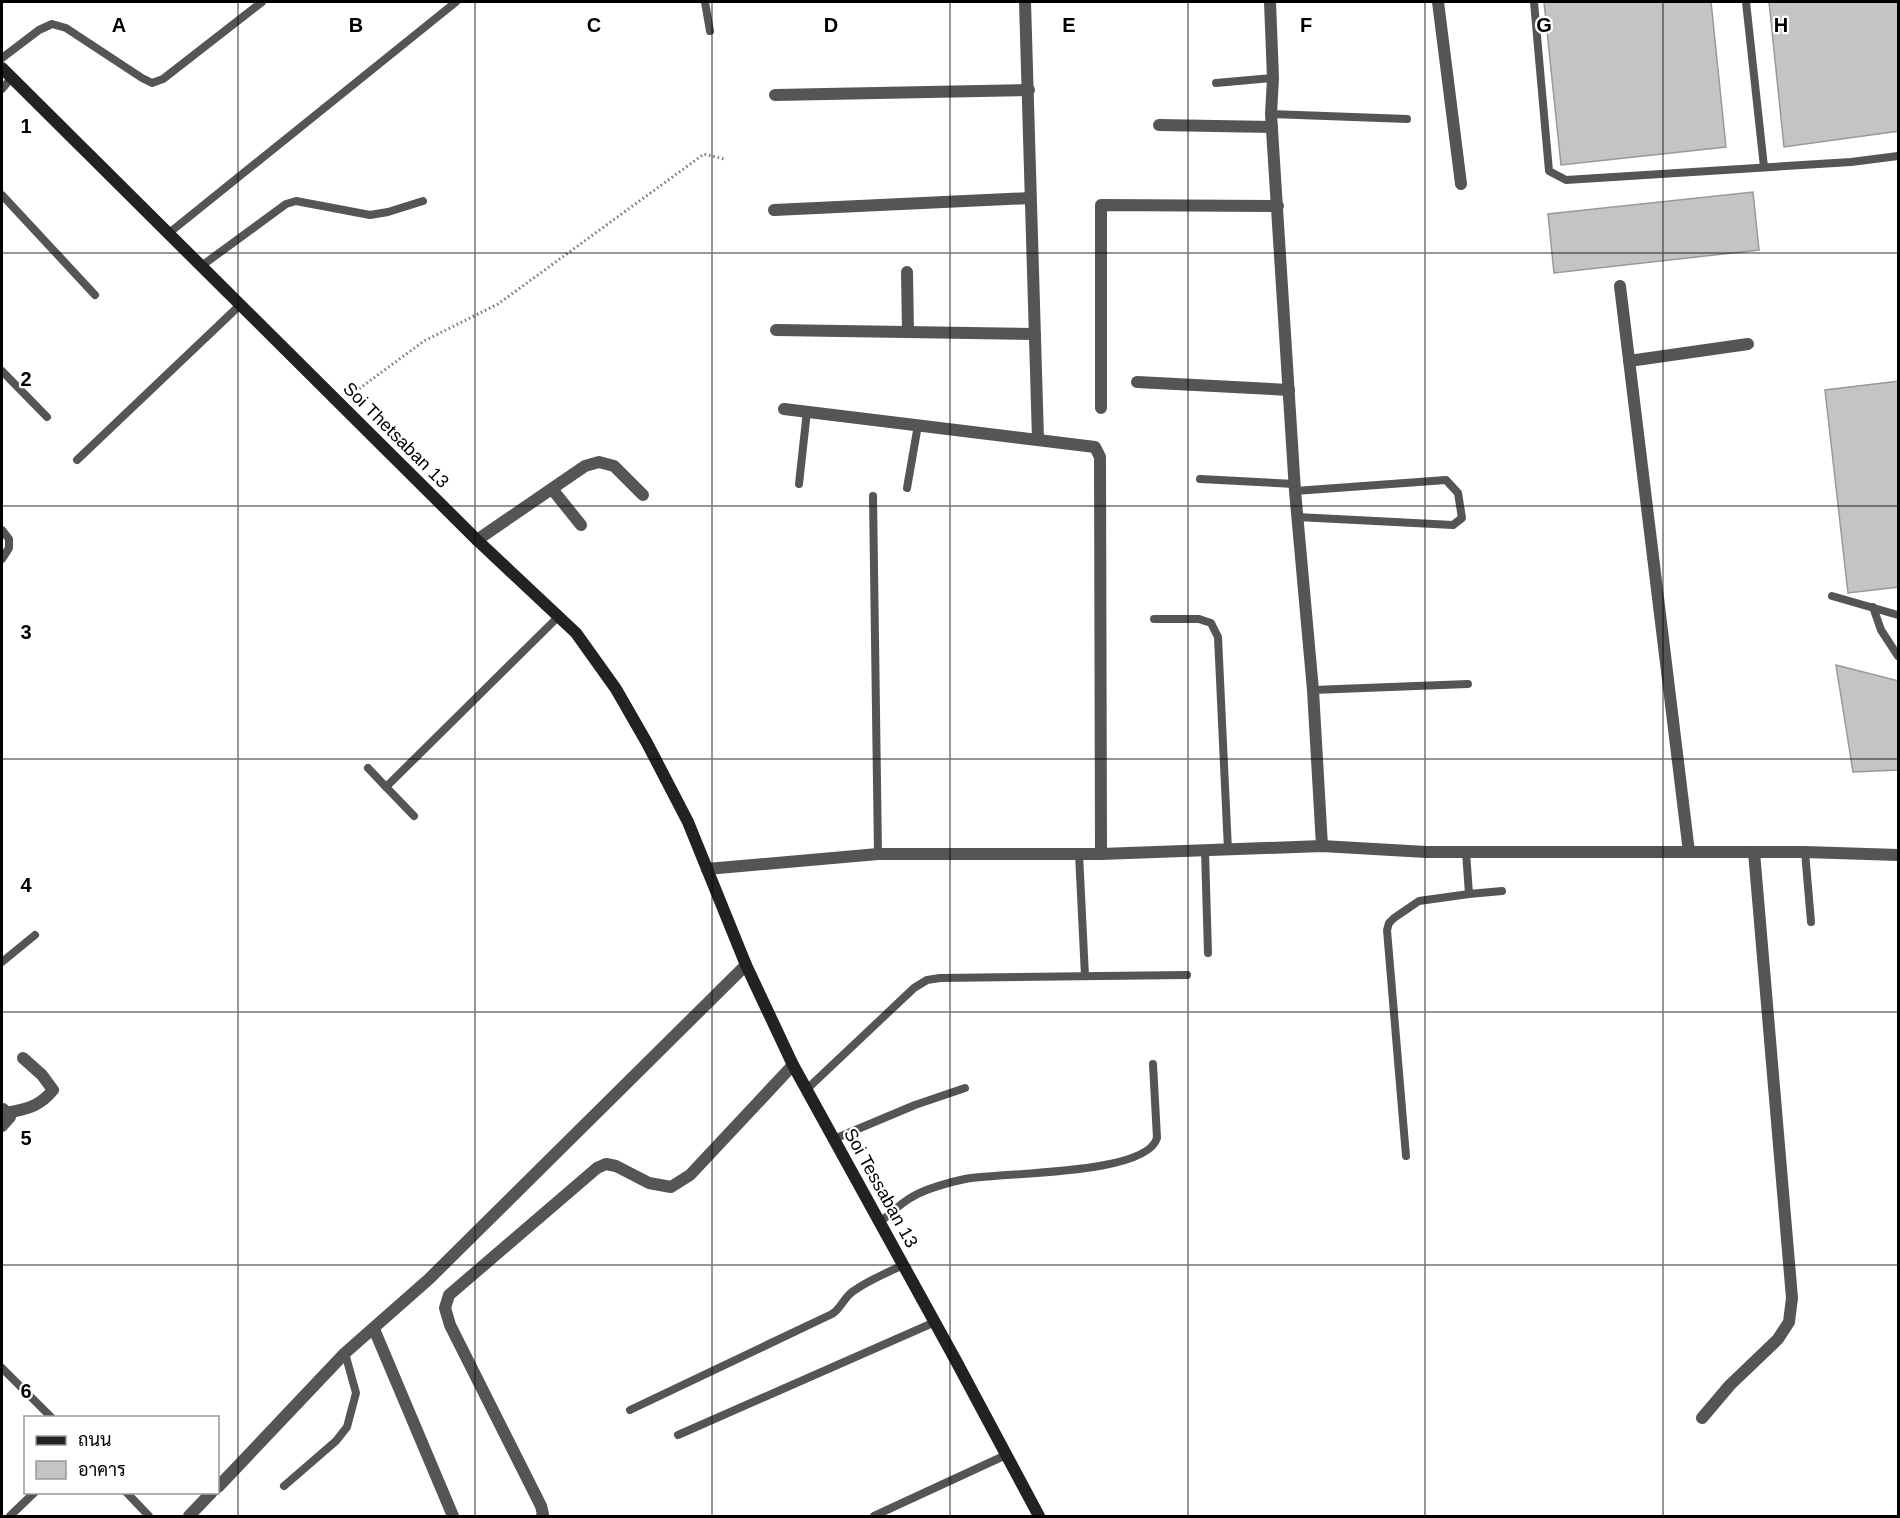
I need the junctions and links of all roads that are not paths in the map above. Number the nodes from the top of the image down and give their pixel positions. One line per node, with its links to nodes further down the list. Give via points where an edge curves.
1 (262, 2): 10 (lane, via 163,79 152,83 66,28 52,24)
2 (456, 2): 29 (lane)
3 (705, 2): 9 (lane)
4 (1025, 2): 16 (street)
5 (1270, 2): 13 (street)
6 (1438, 2): 23 (street)
7 (1534, 2): 22 (lane, via 1549,171 1566,180)
8 (1746, 2): 22 (lane)
9 (710, 31)
10 (2, 58)
11 (2, 68): 12 (street, Soi Thetsaban 13)
12 (12, 77): 15 (lane); 29 (street, Soi Thetsaban 13)
13 (1273, 78): 14 (lane); 19 (street)
14 (1216, 82)
15 (2, 89)
16 (1029, 90): 17 (street); 25 (street)
17 (775, 95)
18 (1407, 118): 19 (lane)
19 (1272, 121): 20 (street); 27 (street)
20 (1159, 124)
21 (1899, 156): 22 (lane)
22 (1764, 167)
23 (1461, 184)
24 (2, 195): 33 (lane)
25 (1030, 198): 28 (street); 37 (street)
26 (423, 201): 30 (lane, via 370,216 296,201 286,204)
27 (1278, 206): 42 (street); 43 (street, via 1101,205)
28 (774, 210)
29 (169, 233): 30 (street, Soi Thetsaban 13)
30 (200, 267): 34 (street, Soi Thetsaban 13)
31 (907, 272): 36 (street)
32 (1620, 286): 39 (street)
33 (95, 295)
34 (240, 305): 49 (lane); 60 (street, Soi Thetsaban 13)
35 (776, 330): 36 (street)
36 (908, 332): 37 (street)
37 (1035, 334): 48 (street)
38 (1748, 344): 39 (street)
39 (1629, 361): 77 (street)
40 (2, 371): 46 (lane)
41 (1137, 382): 42 (street)
42 (1289, 390): 52 (street)
43 (1101, 408)
44 (784, 409): 45 (street)
45 (807, 411): 47 (street); 51 (lane)
46 (47, 417)
47 (918, 425): 48 (street); 53 (lane)
48 (1038, 439): 82 (street, via 1095,447 1100,457)
49 (77, 460)
50 (1200, 479): 52 (lane)
51 (800, 484)
52 (1295, 487): 57 (street); 57 (lane, via 1446,480 1458,493 1462,518 1453,525)
53 (907, 488)
54 (552, 489): 55 (street, via 585,466 599,462 614,466); 58 (street); 60 (street)
55 (643, 495)
56 (873, 496): 80 (lane)
57 (1297, 518): 69 (street)
58 (581, 525)
59 (2, 530): 61 (lane, via 9,539)
60 (477, 540): 65 (street, Soi Thetsaban 13)
61 (2, 559)
62 (1832, 596): 63 (lane)
63 (1874, 607): 64 (lane); 67 (lane, via 1881,630)
64 (1899, 615)
65 (559, 616): 71 (lane); 84 (street, Soi Thetsaban 13, via 616,689 687,822)
66 (1154, 619): 74 (lane, via 1199,619 1211,623 1218,637)
67 (1899, 656)
68 (1468, 684): 69 (lane)
69 (1313, 690): 73 (street)
70 (368, 768): 71 (lane)
71 (386, 787): 72 (lane)
72 (414, 816)
73 (1322, 846): 74 (street); 76 (street)
74 (1228, 850): 75 (street)
75 (1204, 851): 82 (street); 89 (lane)
76 (1466, 852): 77 (street); 86 (lane)
77 (1689, 852): 78 (street)
78 (1754, 852): 79 (street); 111 (street, via 1792,1298 1789,1322 1778,1339)
79 (1805, 852): 83 (street); 87 (lane)
80 (878, 854): 81 (street); 84 (street)
81 (1079, 854): 82 (street); 93 (lane)
82 (1101, 854)
83 (1899, 855)
84 (707, 869): 91 (street, Soi Tessaban 13)
85 (1502, 891): 86 (lane)
86 (1469, 894): 102 (lane, via 1419,901 1394,918 1387,930)
87 (1811, 922)
88 (35, 935): 90 (lane)
89 (1208, 953)
90 (2, 962)
91 (746, 965): 96 (street, Soi Tessaban 13); 106 (street)
92 (1187, 975): 93 (lane)
93 (1085, 976): 98 (lane, via 927,980 914,987)
94 (23, 1058): 99 (street, via 53,1090 32,1108)
95 (1153, 1064): 103 (lane, via 1157,1138 1150,1149 1131,1159 1093,1168 964,1179 912,1196)
96 (793, 1065): 98 (street, Soi Tessaban 13); 123 (street, via 690,1175 671,1187 649,1183 616,1166 606,1164 597,1168 449,1295 445,1308 450,1325 541,1506)
97 (965, 1088): 101 (lane)
98 (807, 1089): 101 (street, Soi Tessaban 13)
99 (4, 1110): 100 (street, via 10,1116)
100 (2, 1126)
101 (834, 1139): 103 (street, Soi Tessaban 13)
102 (1406, 1156)
103 (880, 1222): 104 (street, Soi Tessaban 13)
104 (903, 1265): 105 (street, Soi Tessaban 13); 109 (lane, via 854,1290 832,1314)
105 (934, 1322): 112 (lane); 113 (street, Soi Tessaban 13)
106 (374, 1329): 107 (street); 122 (street)
107 (345, 1353): 114 (street); 115 (lane, via 356,1393 347,1427)
108 (2, 1368): 110 (lane)
109 (630, 1410)
110 (50, 1416)
111 (1702, 1418)
112 (678, 1435)
113 (1006, 1455): 124 (lane); 125 (street, Soi Tessaban 13)
114 (219, 1486)
115 (284, 1486)
116 (33, 1494): 119 (lane)
117 (128, 1494): 120 (lane)
118 (210, 1494): 121 (street)
119 (10, 1516)
120 (149, 1516)
121 (189, 1516)
122 (453, 1516)
123 (542, 1516)
124 (874, 1516)
125 (1039, 1516)

